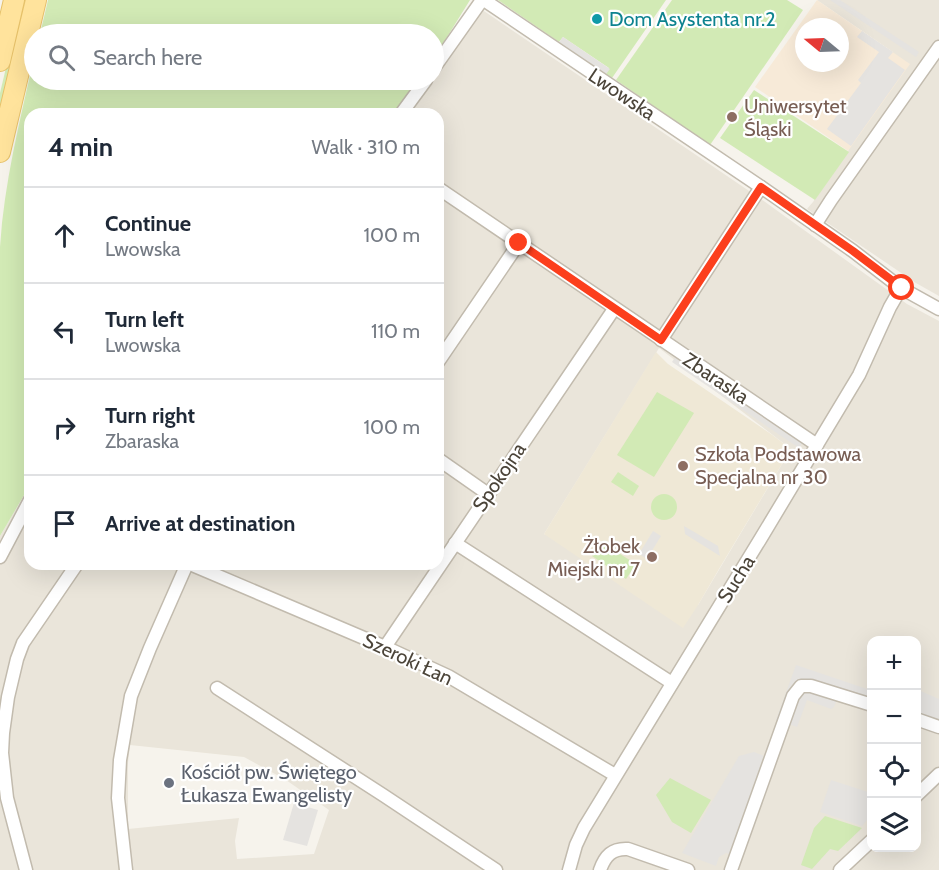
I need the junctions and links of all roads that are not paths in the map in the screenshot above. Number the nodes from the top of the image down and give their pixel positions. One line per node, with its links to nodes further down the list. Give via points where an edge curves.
1 (14, 0): 8 (main road)
2 (36, 0): 4 (main road)
3 (483, 0): 7 (street, Lwowska); 12 (street, Lwowska)
4 (30, 24)
5 (939, 47): 14 (street)
6 (24, 51): 11 (main road)
7 (444, 54)
8 (0, 61)
9 (419, 90): 10 (street)
10 (405, 108)
11 (0, 152)
12 (761, 187): 14 (street, Lwowska); 19 (street)
13 (444, 192): 15 (street, Zbaraska)
14 (815, 225): 16 (street, Lwowska)
15 (519, 243): 17 (street, Zbaraska); 20 (street)
16 (902, 288): 18 (street, Lwowska); 21 (street, Sucha, via 859,375)
17 (614, 309): 19 (street, Zbaraska); 23 (street, Spokojna)
18 (939, 309)
19 (661, 340): 21 (street, Zbaraska)
20 (444, 353)
21 (817, 445): 33 (street, Sucha)
22 (444, 463): 23 (street)
23 (488, 494): 25 (street, Spokojna)
24 (24, 511): 26 (street)
25 (455, 543): 27 (street, Spokojna); 33 (street)
26 (0, 557)
27 (444, 559)
28 (73, 570): 42 (street, via 23,643 8,698 2,753 7,798)
29 (185, 570): 43 (street, via 131,696 118,798)
30 (202, 570): 32 (street, Szeroki Łan)
31 (437, 570): 32 (street, Spokojna)
32 (385, 647): 39 (street, Szeroki Łan, via 447,676)
33 (672, 683): 39 (street, Sucha)
34 (217, 688): 44 (street)
35 (867, 703): 48 (street, via 801,686 793,696)
36 (921, 721): 37 (street)
37 (939, 727)
38 (939, 774): 40 (street)
39 (615, 775): 45 (street, Sucha, via 584,828)
40 (921, 791)
41 (867, 845): 49 (street)
42 (26, 870)
43 (126, 870)
44 (496, 870)
45 (569, 870)
46 (600, 870): 47 (street, via 606,856 619,848)
47 (688, 870)
48 (730, 870)
49 (840, 870)

